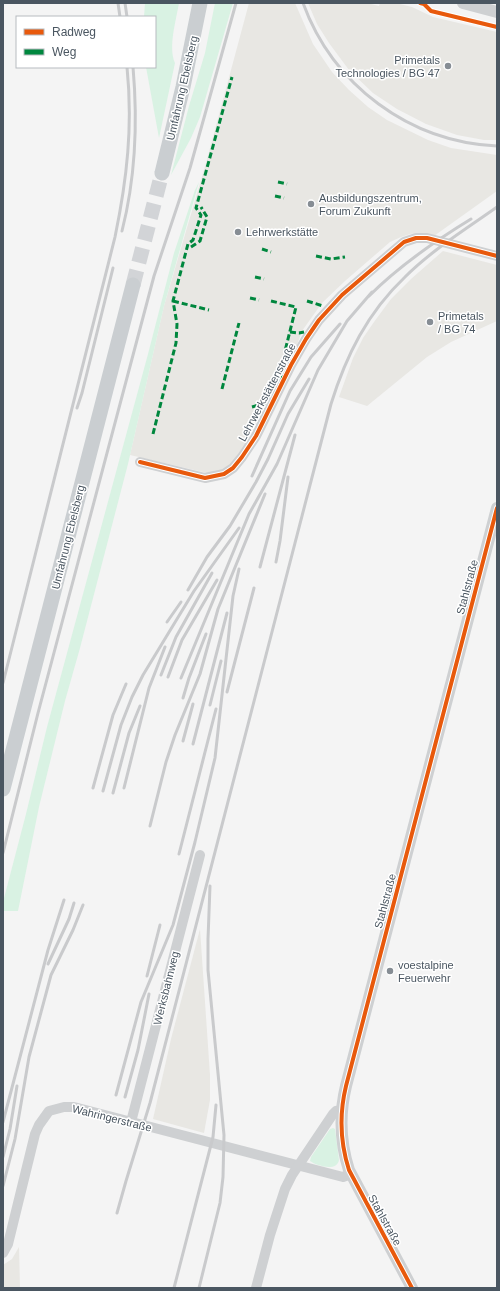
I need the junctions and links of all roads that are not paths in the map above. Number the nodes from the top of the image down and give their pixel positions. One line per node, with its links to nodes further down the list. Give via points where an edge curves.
1 (200, 3): 4 (main road, Umfahrung Ebelsberg)
2 (463, 3): 3 (street)
3 (497, 12)
4 (162, 173)
5 (497, 256): 7 (street, Lehrwerkstättenstraße, via 427,238 404,242 342,294 319,320 291,365 256,436 233,468 224,474 205,478)
6 (133, 285): 9 (main road, Umfahrung Ebelsberg)
7 (140, 462)
8 (497, 508): 11 (street, Stahlstraße)
9 (3, 789)
10 (200, 855): 12 (street, Werksbahnweg)
11 (341, 1110): 13 (street, via 336,1111); 14 (street, Stahlstraße, via 344,1156)
12 (131, 1122): 13 (street, Wahringerstraße); 15 (street, Wahringerstraße, via 74,1108 64,1107 49,1111 35,1134 8,1244)
13 (298, 1165): 14 (street, Wahringerstraße, via 343,1177); 16 (street, via 277,1208)
14 (351, 1174): 17 (street, Stahlstraße)
15 (3, 1253)
16 (256, 1288)
17 (412, 1288)

